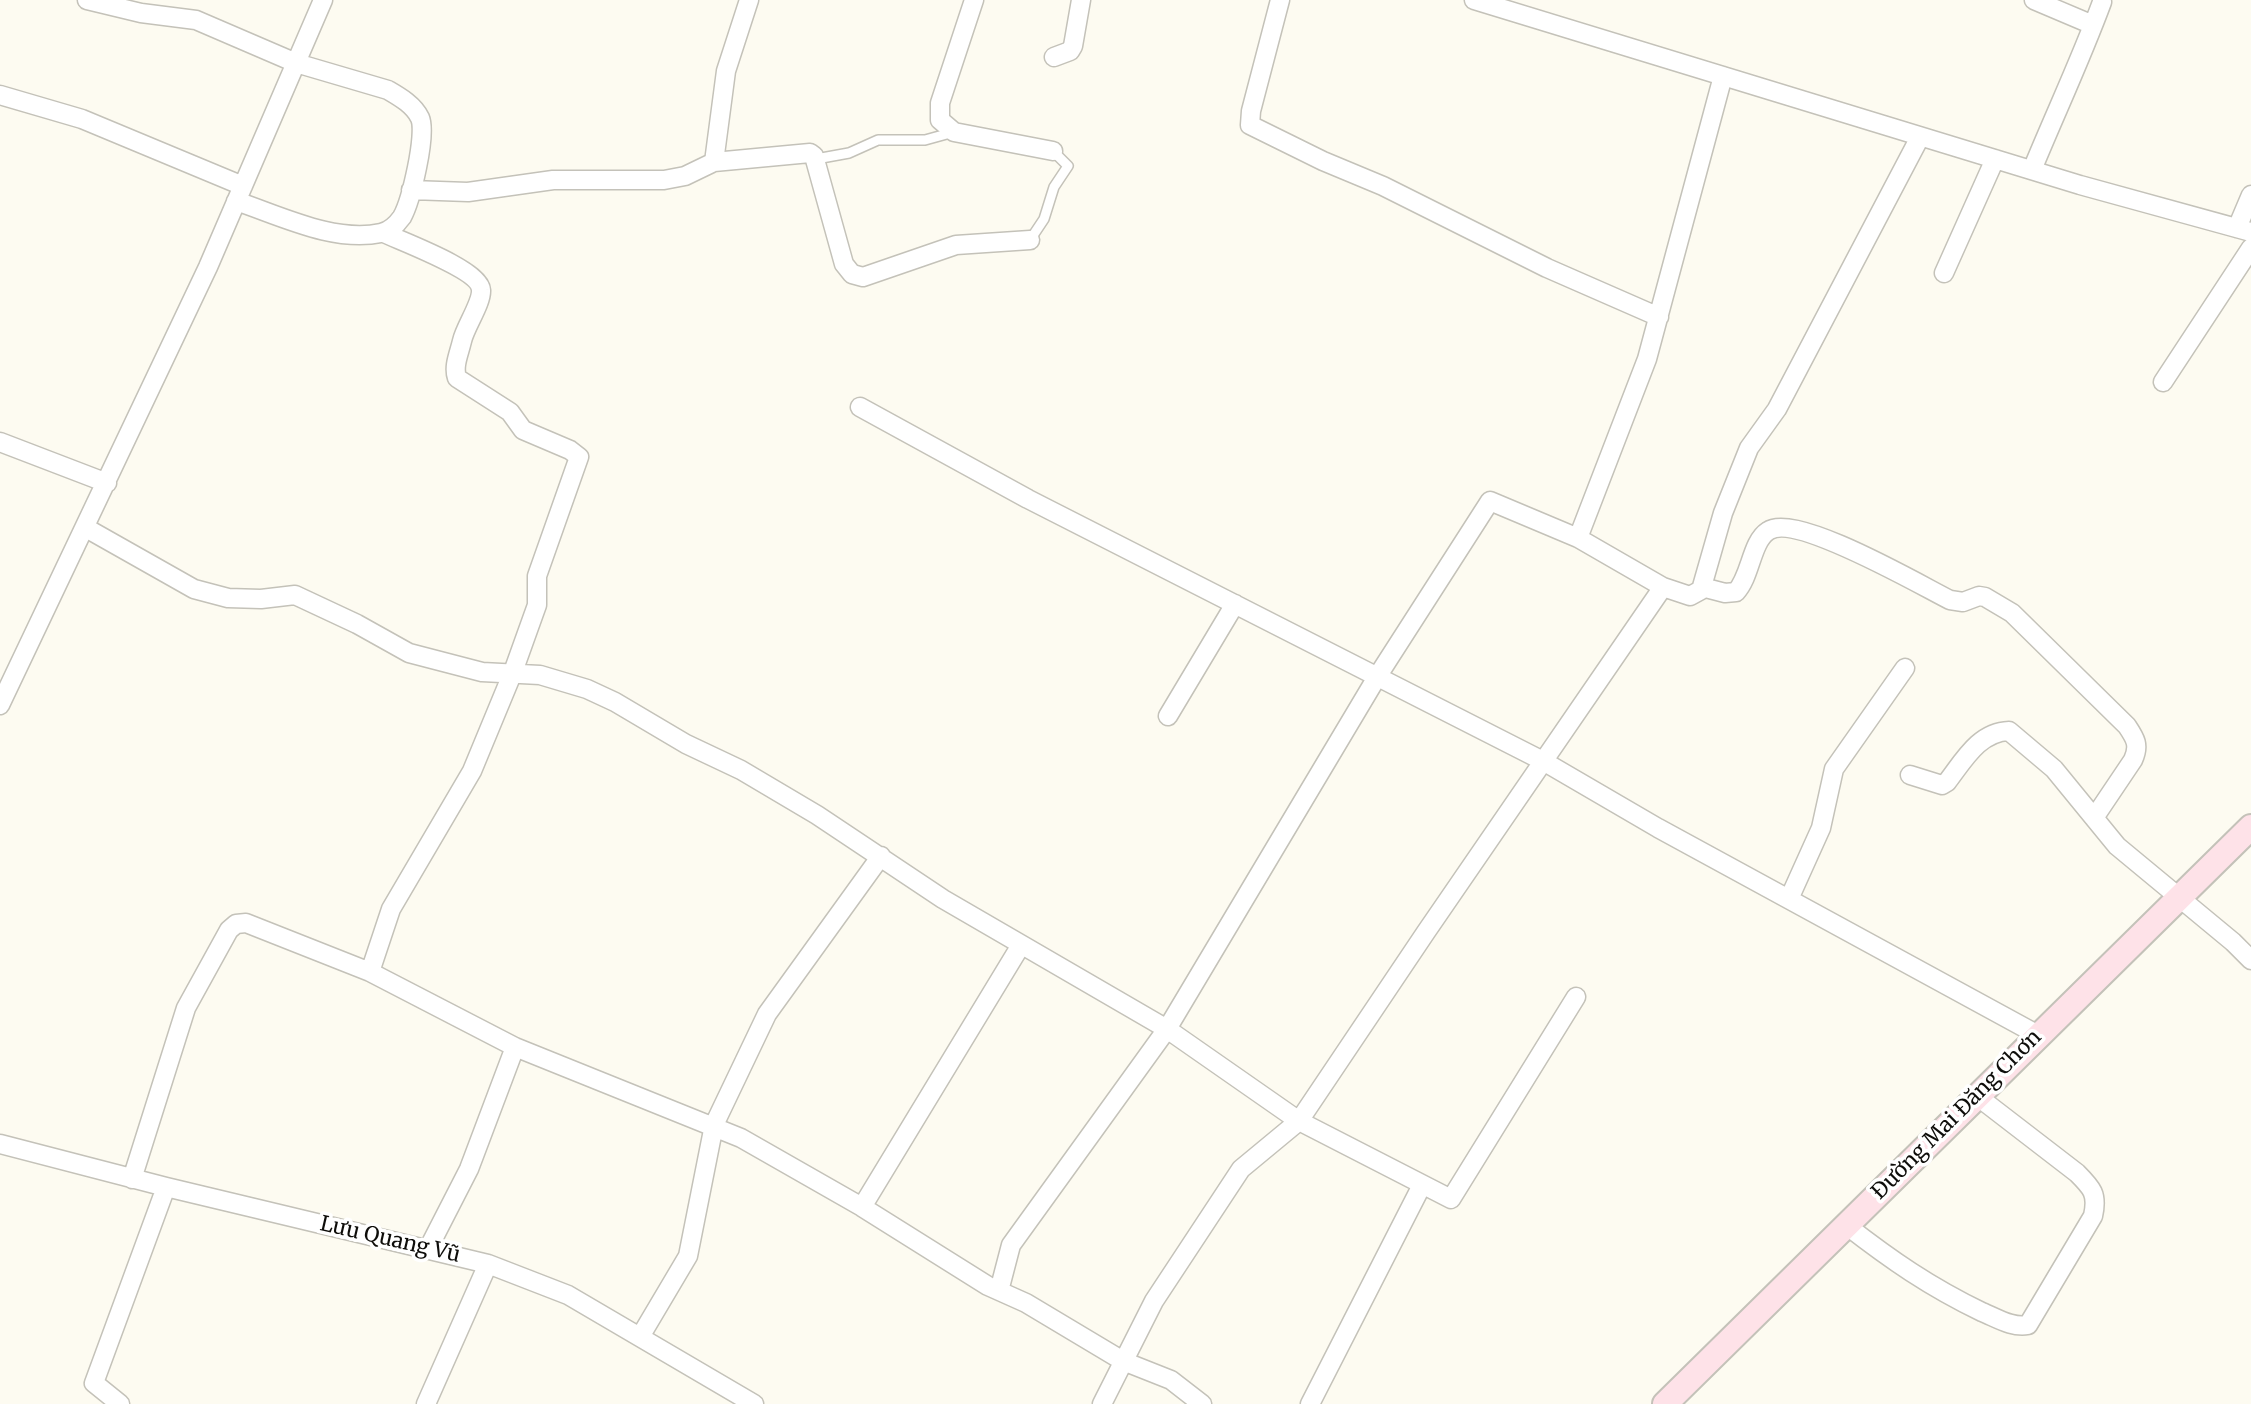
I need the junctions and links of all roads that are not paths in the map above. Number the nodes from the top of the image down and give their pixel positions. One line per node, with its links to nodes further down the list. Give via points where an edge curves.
1 (87, 0): 12 (street, via 196,20)
2 (323, 0): 12 (street)
3 (749, 0): 20 (street, via 726,71)
4 (974, 0): 15 (street, via 940,103 940,121)
5 (1081, 0): 11 (street, via 1073,46)
6 (1280, 0): 30 (street, via 1250,125)
7 (2034, 0): 10 (street)
8 (1484, 2): 13 (street)
9 (2102, 2): 10 (street)
10 (2094, 25): 21 (street)
11 (1054, 57)
12 (296, 63): 22 (street, via 388,90 413,108 421,119 422,134); 23 (street)
13 (1723, 76): 16 (street); 30 (street)
14 (0, 95): 23 (street, via 82,119)
15 (954, 132): 17 (street); 18 (lane, via 925,140 877,140 849,153)
16 (1920, 136): 19 (street); 38 (street, via 1777,409 1749,448 1723,513)
17 (1053, 151): 27 (lane, via 1068,166)
18 (816, 159): 20 (street, via 810,153); 27 (street, via 844,264 857,276 956,245)
19 (1995, 159): 21 (street); 29 (street)
20 (714, 162): 22 (street, via 664,180 553,180 468,192)
21 (2032, 170): 25 (street)
22 (411, 190): 26 (street, via 404,214)
23 (240, 194): 26 (street, via 319,229 354,235); 34 (street)
24 (2251, 195): 25 (street)
25 (2244, 230)
26 (384, 233): 41 (street, via 459,266 478,280 481,293 464,333 457,379 510,412 523,430 579,457 537,576 537,605)
27 (1030, 240)
28 (2251, 248): 31 (street)
29 (1944, 273)
30 (1659, 317): 36 (street)
31 (2164, 382)
32 (860, 407): 39 (street)
33 (0, 442): 34 (street)
34 (107, 483): 35 (street)
35 (86, 528): 41 (street, via 194,589 228,598 295,595 409,653 482,671); 43 (street)
36 (1578, 538): 37 (street); 42 (street, via 1490,501)
37 (1663, 587): 38 (street, via 1690,596); 45 (street)
38 (1702, 587): 47 (street, via 1736,592 1760,540 1776,528 1830,540 1950,600 1963,602 1979,596 1994,602 2012,613 2135,738 2133,760)
39 (1235, 604): 42 (street); 44 (street)
40 (1905, 668): 51 (street, via 1834,769 1821,828)
41 (513, 672): 49 (street, via 568,682 615,702 741,770); 54 (street, via 472,771 391,909)
42 (1377, 677): 45 (street); 56 (street)
43 (0, 705)
44 (1168, 716)
45 (1543, 761): 51 (street); 60 (street)
46 (1910, 775): 47 (street, via 1942,785 1986,737 2009,731 2054,769)
47 (2094, 818): 50 (street, via 2117,846)
48 (2251, 827): 50 (main road, Đường Mai Đăng Chơn)
49 (881, 856): 52 (street); 61 (street, via 767,1014)
50 (2179, 897): 53 (street); 57 (main road, Đường Mai Đăng Chơn)
51 (1789, 899): 57 (street)
52 (1021, 945): 56 (street); 66 (street)
53 (2251, 960)
54 (370, 972): 58 (street); 63 (street, via 246,923 229,930 182,1019)
55 (1576, 997): 64 (street, via 1451,1199)
56 (1167, 1029): 60 (street); 70 (street, via 1012,1245)
57 (2038, 1035): 59 (main road, Đường Mai Đăng Chơn)
58 (515, 1047): 61 (street); 68 (street, via 468,1169)
59 (1977, 1096): 67 (main road, Đường Mai Đăng Chơn); 67 (street, via 2077,1173 2095,1196 2092,1216 2028,1325 2001,1321 1940,1292)
60 (1299, 1121): 64 (street); 72 (street, via 1241,1169 1154,1301)
61 (713, 1125): 66 (street); 71 (street, via 688,1256)
62 (0, 1144): 63 (street, Lưu Quang Vũ)
63 (132, 1179): 65 (street, Lưu Quang Vũ)
64 (1422, 1185): 74 (street)
65 (166, 1187): 68 (street, Lưu Quang Vũ); 75 (street, via 94,1383)
66 (862, 1207): 70 (street)
67 (1846, 1225): 73 (main road, Đường Mai Đăng Chơn)
68 (428, 1249): 69 (street, Lưu Quang Vũ)
69 (488, 1264): 71 (street, Lưu Quang Vũ, via 568,1295); 76 (street)
70 (999, 1291): 72 (street)
71 (640, 1337): 77 (street, Lưu Quang Vũ)
72 (1123, 1361): 78 (street); 79 (street, via 1171,1380)
73 (1673, 1401)
74 (1315, 1402)
75 (120, 1404)
76 (426, 1404)
77 (754, 1404)
78 (1102, 1404)
79 (1202, 1404)

